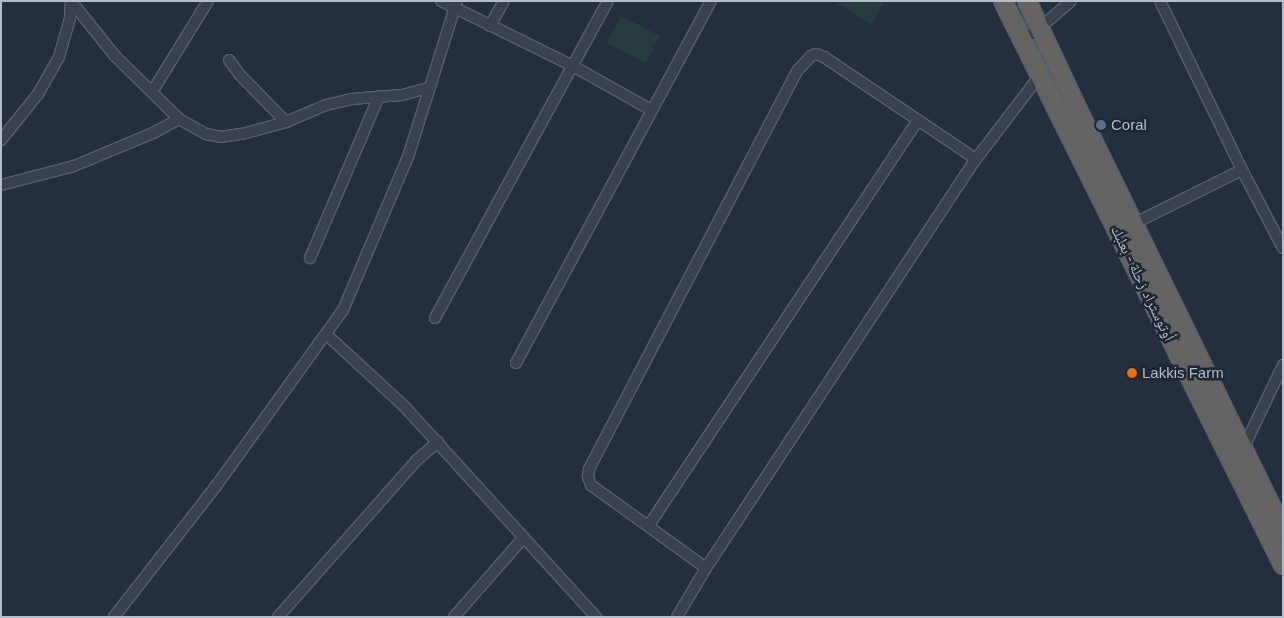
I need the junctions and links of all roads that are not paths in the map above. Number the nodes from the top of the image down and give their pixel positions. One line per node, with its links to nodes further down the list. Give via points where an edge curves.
1 (71, 1): 19 (street, via 116,56); 25 (street, via 70,18 59,56 38,94)
2 (208, 1): 19 (street)
3 (440, 1): 11 (street)
4 (504, 1): 12 (street)
5 (608, 1): 16 (street)
6 (711, 1): 21 (street)
7 (1003, 1): 14 (highway, أوتوستراد زحلة - بعلبك)
8 (1027, 1): 13 (highway, أوتوستراد زحلة - بعلبك)
9 (1071, 1): 13 (street)
10 (1160, 1): 27 (street)
11 (455, 5): 12 (street); 18 (street)
12 (490, 26): 16 (street)
13 (1039, 28): 14 (street, via 1033,34); 29 (highway, أوتوستراد زحلة - بعلبك)
14 (1020, 36): 17 (highway, أوتوستراد زحلة - بعلبك)
15 (230, 60): 24 (street, via 240,75)
16 (573, 66): 21 (street); 32 (street)
17 (1041, 74): 26 (street); 41 (highway, أوتوستراد زحلة - بعلبك)
18 (429, 88): 20 (street, via 402,95); 33 (street, via 391,202 343,310)
19 (152, 92): 22 (street)
20 (379, 96): 24 (street, via 326,105); 31 (street)
21 (651, 110): 34 (street)
22 (179, 119): 24 (street, via 206,134 221,137); 28 (street, via 74,166)
23 (918, 120): 26 (street); 38 (street); 38 (street, via 824,57 811,56 798,70 588,469 592,485)
24 (286, 122)
25 (1, 140)
26 (976, 159): 42 (street)
27 (1242, 170): 29 (street); 30 (street)
28 (1, 185)
29 (1133, 224): 37 (highway, أوتوستراد زحلة - بعلبك)
30 (1283, 248)
31 (310, 258)
32 (435, 318)
33 (327, 335): 36 (street); 43 (street)
34 (516, 363)
35 (1283, 365): 37 (street)
36 (438, 442): 40 (street); 44 (street, via 416,460)
37 (1243, 449): 39 (highway, أوتوستراد زحلة - بعلبك)
38 (649, 525): 42 (street)
39 (1283, 530)
40 (524, 537): 45 (street); 46 (street)
41 (1283, 565)
42 (706, 568): 47 (street)
43 (114, 617)
44 (278, 617)
45 (454, 617)
46 (596, 617)
47 (677, 617)

